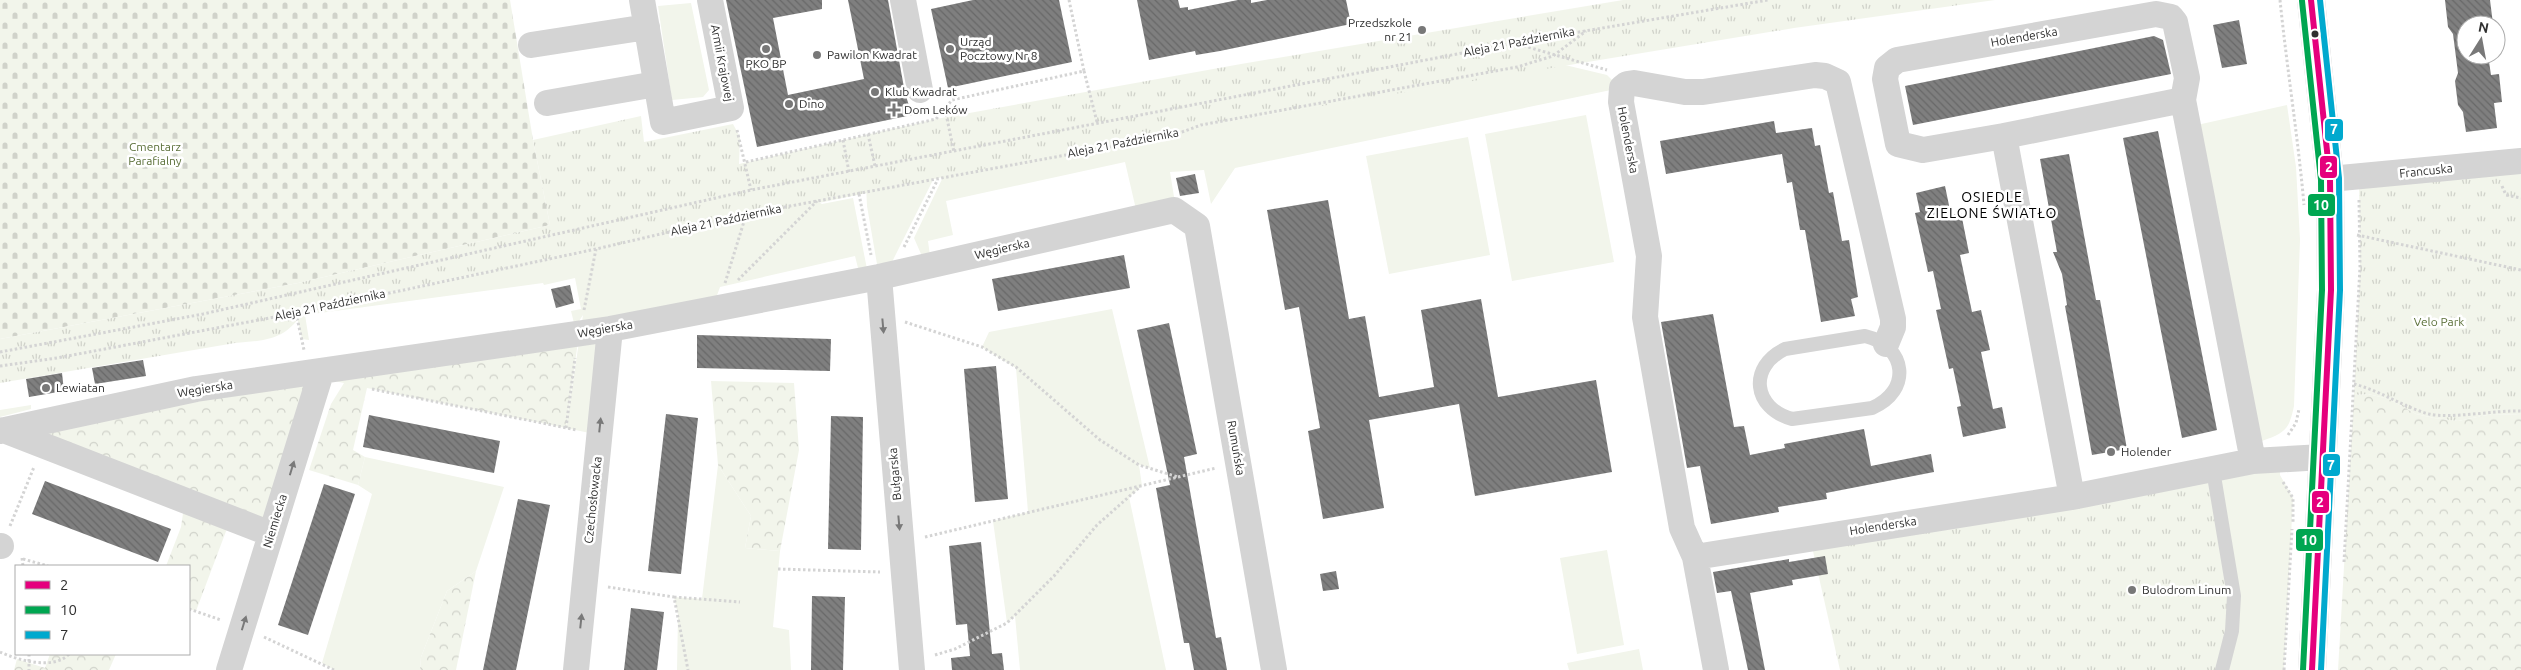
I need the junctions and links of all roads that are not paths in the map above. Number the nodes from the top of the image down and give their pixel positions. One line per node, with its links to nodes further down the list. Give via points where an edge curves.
1 (642, 0): 5 (street, Armii Krajowej)
2 (710, 0): 7 (street, Armii Krajowej, via 731,108 663,122)
3 (2311, 0): 13 (main road)
4 (908, 1): 8 (street)
5 (647, 27): 6 (street); 7 (street, Armii Krajowej)
6 (531, 45)
7 (656, 84): 10 (street)
8 (920, 90)
9 (2183, 100): 11 (street, Holenderska); 11 (street, Holenderska, via 2187,78 2178,30 2171,16 2164,14 1897,60 1887,68 1886,79 1898,144 1923,150); 21 (street, Holenderska)
10 (547, 103)
11 (2004, 136): 23 (street)
12 (2521, 161): 13 (street, Francuska)
13 (2330, 179): 20 (main road, via 2331,290)
14 (1197, 226): 15 (street, Węgierska, via 1174,210); 29 (street, Rumuńska)
15 (882, 277): 16 (street, Węgierska, via 719,303); 26 (street, Bułgarska, one-way to 26, via 882,311)
16 (610, 329): 18 (street, Węgierska); 28 (street, Czechosłowacka, one-way to 16)
17 (1886, 344): 17 (lane, via 1865,336 1785,349 1774,354 1761,374 1763,398 1770,409 1792,419 1872,408 1891,396 1900,375 1898,363); 25 (street, Holenderska, via 1893,318 1838,82 1825,76 1815,76 1703,92 1634,83 1622,88 1621,102 1649,256 1645,317 1682,528)
18 (315, 374): 19 (street, Węgierska, via 196,389); 24 (street, Niemiecka, one-way to 18)
19 (2, 430): 24 (street, Węgierska)
20 (2323, 457): 21 (street, Holenderska); 32 (main road)
21 (2253, 461): 22 (street, Holenderska)
22 (2213, 470): 23 (street, Holenderska); 31 (lane, via 2234,596 2232,632)
23 (2072, 497): 25 (street, Holenderska)
24 (271, 534): 27 (street, Niemiecka, one-way to 24)
25 (1695, 557): 30 (street, Holenderska)
26 (911, 666)
27 (229, 670)
28 (576, 670)
29 (1274, 670)
30 (1716, 670)
31 (2222, 670)
32 (2312, 670)

